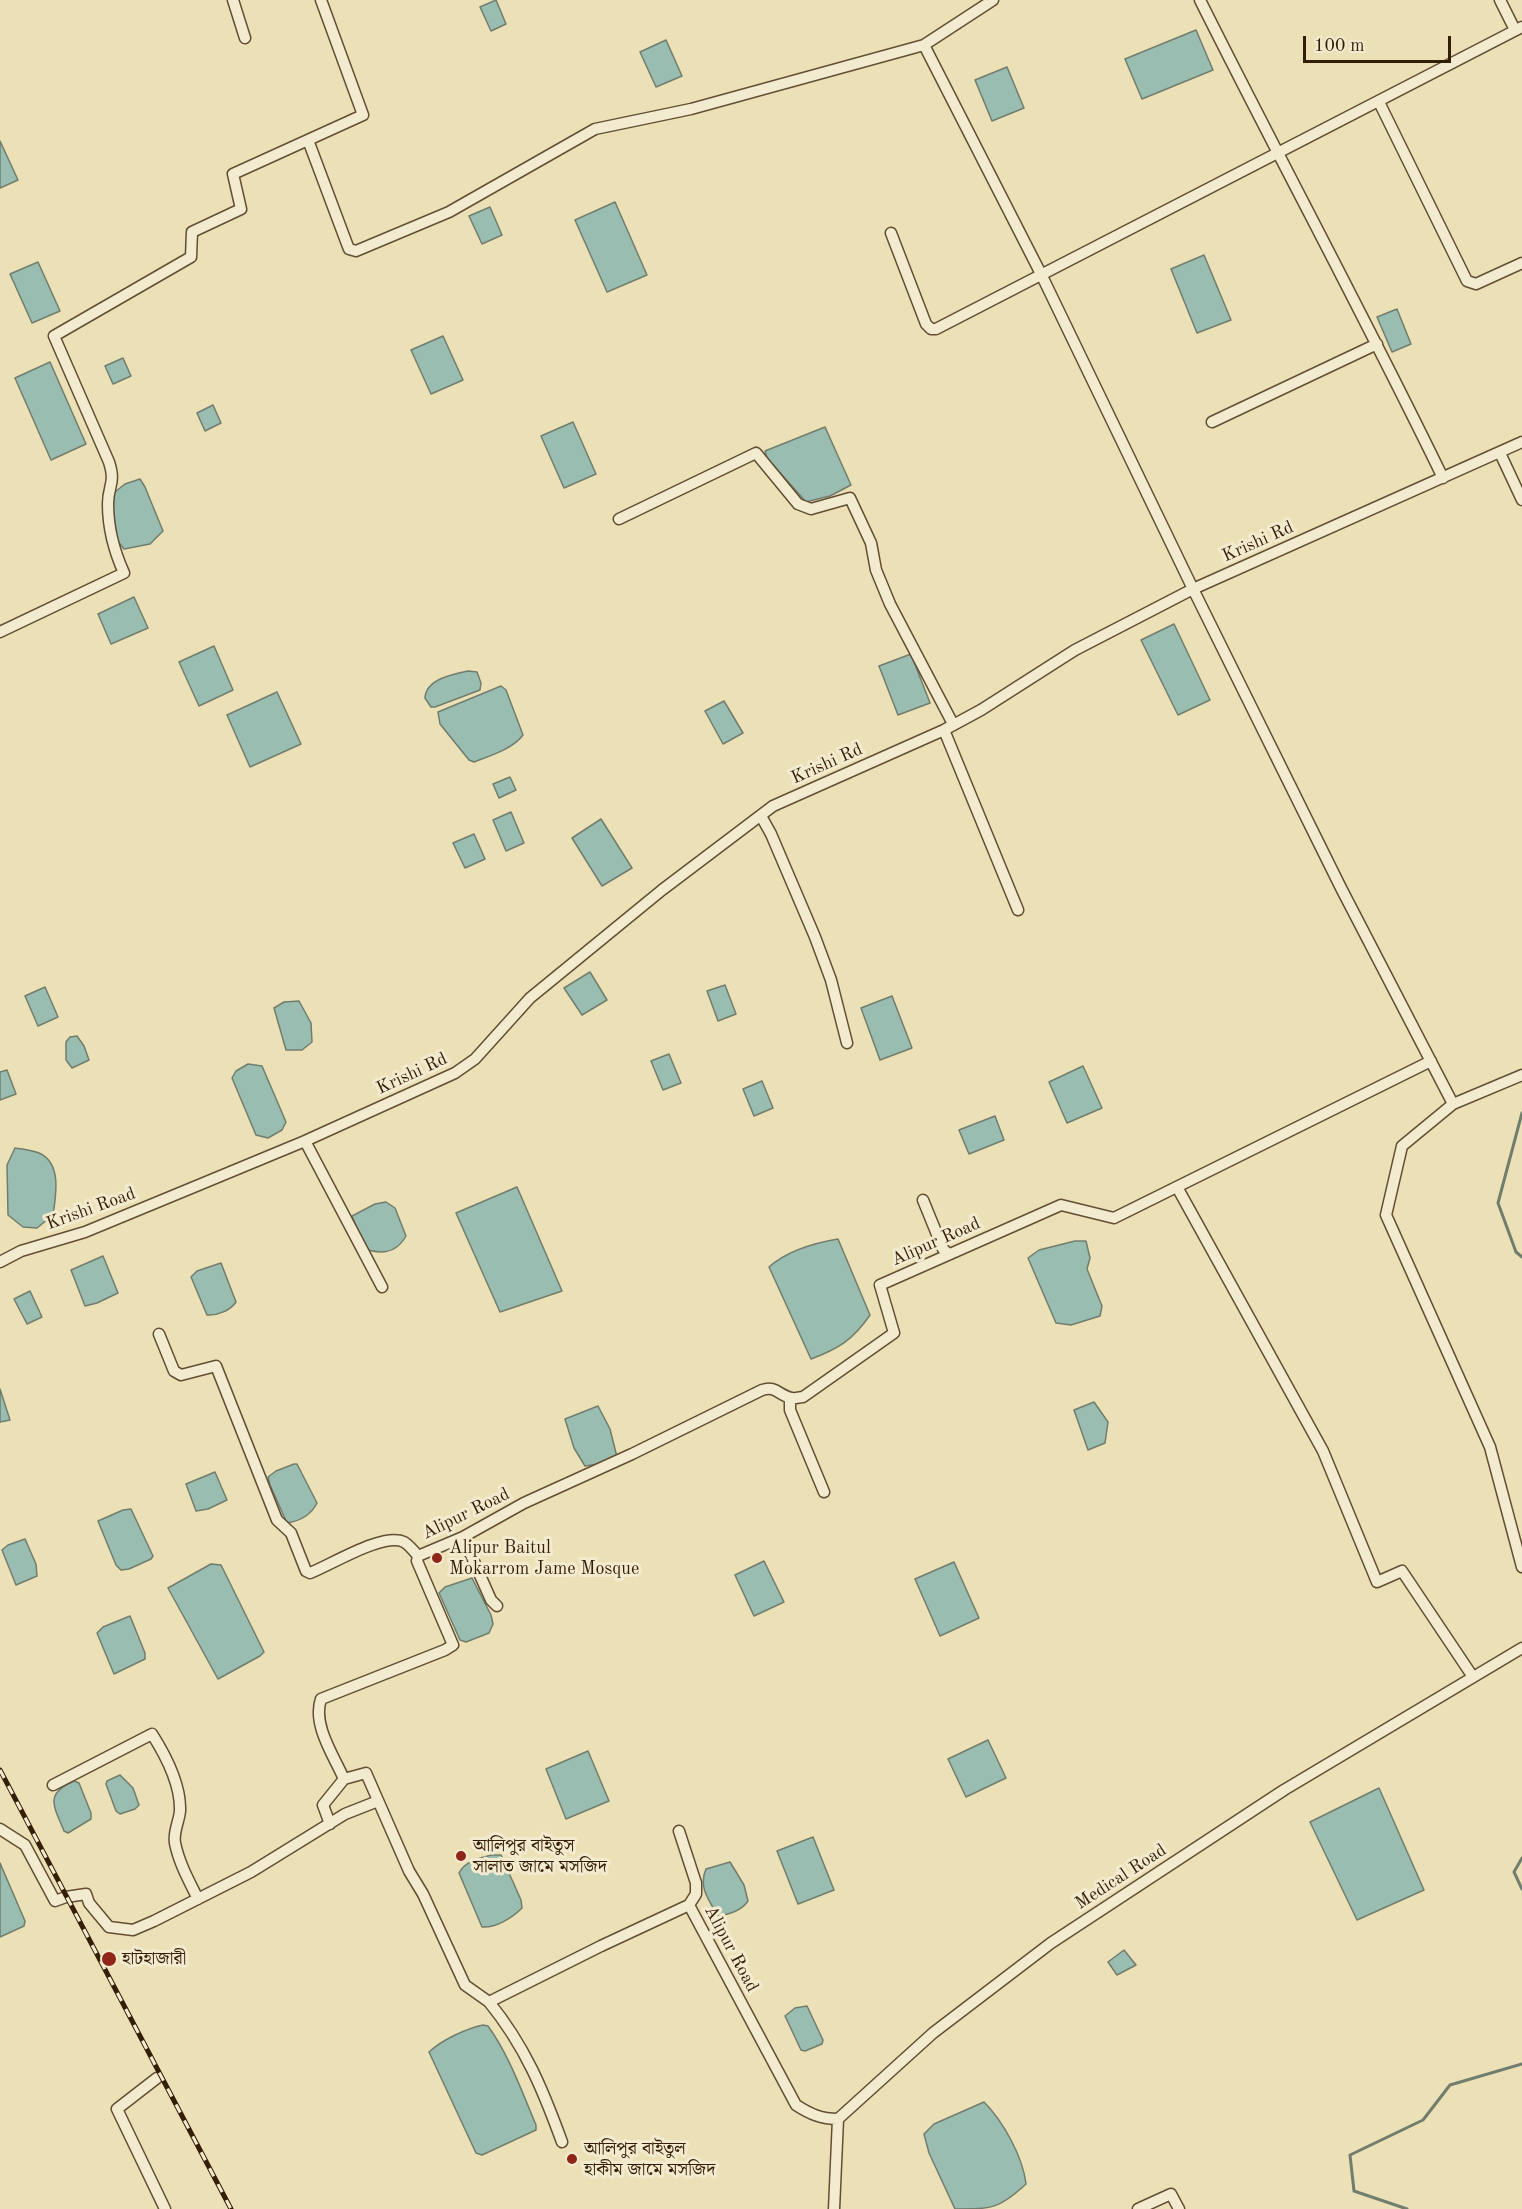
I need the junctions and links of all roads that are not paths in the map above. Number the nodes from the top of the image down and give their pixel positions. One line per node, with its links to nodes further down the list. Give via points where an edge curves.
1 (233, 0): 7 (street)
2 (321, 0): 10 (street, via 363,115)
3 (993, 0): 8 (street)
4 (1200, 0): 11 (street)
5 (1500, 0): 6 (street)
6 (1518, 29): 9 (street)
7 (245, 38)
8 (924, 45): 10 (street, via 691,109 595,129 449,212 356,251 349,249); 14 (street)
9 (1379, 102): 11 (street); 13 (street, via 1467,281 1476,284)
10 (308, 140): 23 (street, via 233,174 241,210 192,232 191,257 54,336 109,462 113,479 108,501 113,548 124,573)
11 (1277, 154): 14 (street); 15 (street)
12 (891, 234): 14 (street, via 926,324 931,328 941,327)
13 (1522, 263)
14 (1041, 274): 22 (street)
15 (1377, 344): 16 (street); 19 (street)
16 (1212, 422)
17 (1522, 442): 18 (street, Krishi Rd)
18 (1500, 453): 19 (street, Krishi Rd); 20 (street)
19 (1443, 478): 22 (street, Krishi Rd)
20 (1522, 500)
21 (619, 519): 24 (street, via 756,453 798,504 811,509 850,498 871,543 876,570 890,604)
22 (1193, 589): 24 (street, Krishi Rd, via 1075,650); 28 (street)
23 (0, 632)
24 (949, 727): 25 (street, Krishi Rd, via 773,806); 26 (street)
25 (761, 816): 27 (street, via 815,937 831,980); 31 (street, Krishi Rd, via 662,890 530,998 474,1059 455,1073)
26 (1018, 910)
27 (847, 1044)
28 (1431, 1061): 30 (street); 33 (street, Alipur Road)
29 (1522, 1076): 30 (street)
30 (1453, 1104): 43 (street, via 1401,1146 1386,1215 1490,1447)
31 (305, 1141): 32 (street, Krishi Rd); 37 (street)
32 (194, 1187): 36 (street, Krishi Road)
33 (1177, 1187): 35 (street, Alipur Road, via 1114,1218 1061,1205); 46 (street, via 1323,1451 1377,1582 1402,1571)
34 (923, 1200): 35 (street)
35 (949, 1254): 39 (street, Alipur Road, via 880,1285 894,1333 816,1389 803,1397)
36 (0, 1262)
37 (382, 1287)
38 (159, 1334): 42 (street, via 174,1371 181,1375 216,1366 277,1520 291,1533 306,1571 313,1572 392,1539 405,1543)
39 (790, 1398): 40 (street, via 790,1410); 41 (street, Alipur Road, via 776,1389 762,1390 524,1503)
40 (824, 1492)
41 (463, 1537): 42 (street, Alipur Road); 44 (street)
42 (418, 1556): 47 (street, Alipur Road, via 453,1645 321,1699 317,1711 321,1728)
43 (1522, 1567)
44 (497, 1606)
45 (1522, 1648): 46 (street, Medical Road)
46 (1473, 1677): 57 (street, Medical Road, via 1284,1790 1051,1943 933,2033)
47 (344, 1779): 49 (street, via 366,1773); 50 (street, via 323,1805)
48 (53, 1785): 53 (street, via 152,1734 165,1755 180,1801 175,1841 183,1870)
49 (378, 1801): 50 (street); 55 (street, via 465,1985)
50 (330, 1824): 53 (street)
51 (0, 1829): 53 (street, via 25,1845 55,1901 86,1894 110,1927 134,1930)
52 (679, 1831): 54 (street, via 696,1883 696,1894)
53 (198, 1899)
54 (689, 1905): 55 (street, Alipur Road); 57 (street, Alipur Road, via 796,2105 824,2119)
55 (489, 2002): 58 (street, via 506,2023 540,2083)
56 (158, 2078): 59 (street, via 117,2109)
57 (838, 2119): 60 (street)
58 (562, 2142)
59 (165, 2209)
60 (834, 2209)
61 (1138, 2209): 62 (street, via 1171,2194)
62 (1179, 2209)

